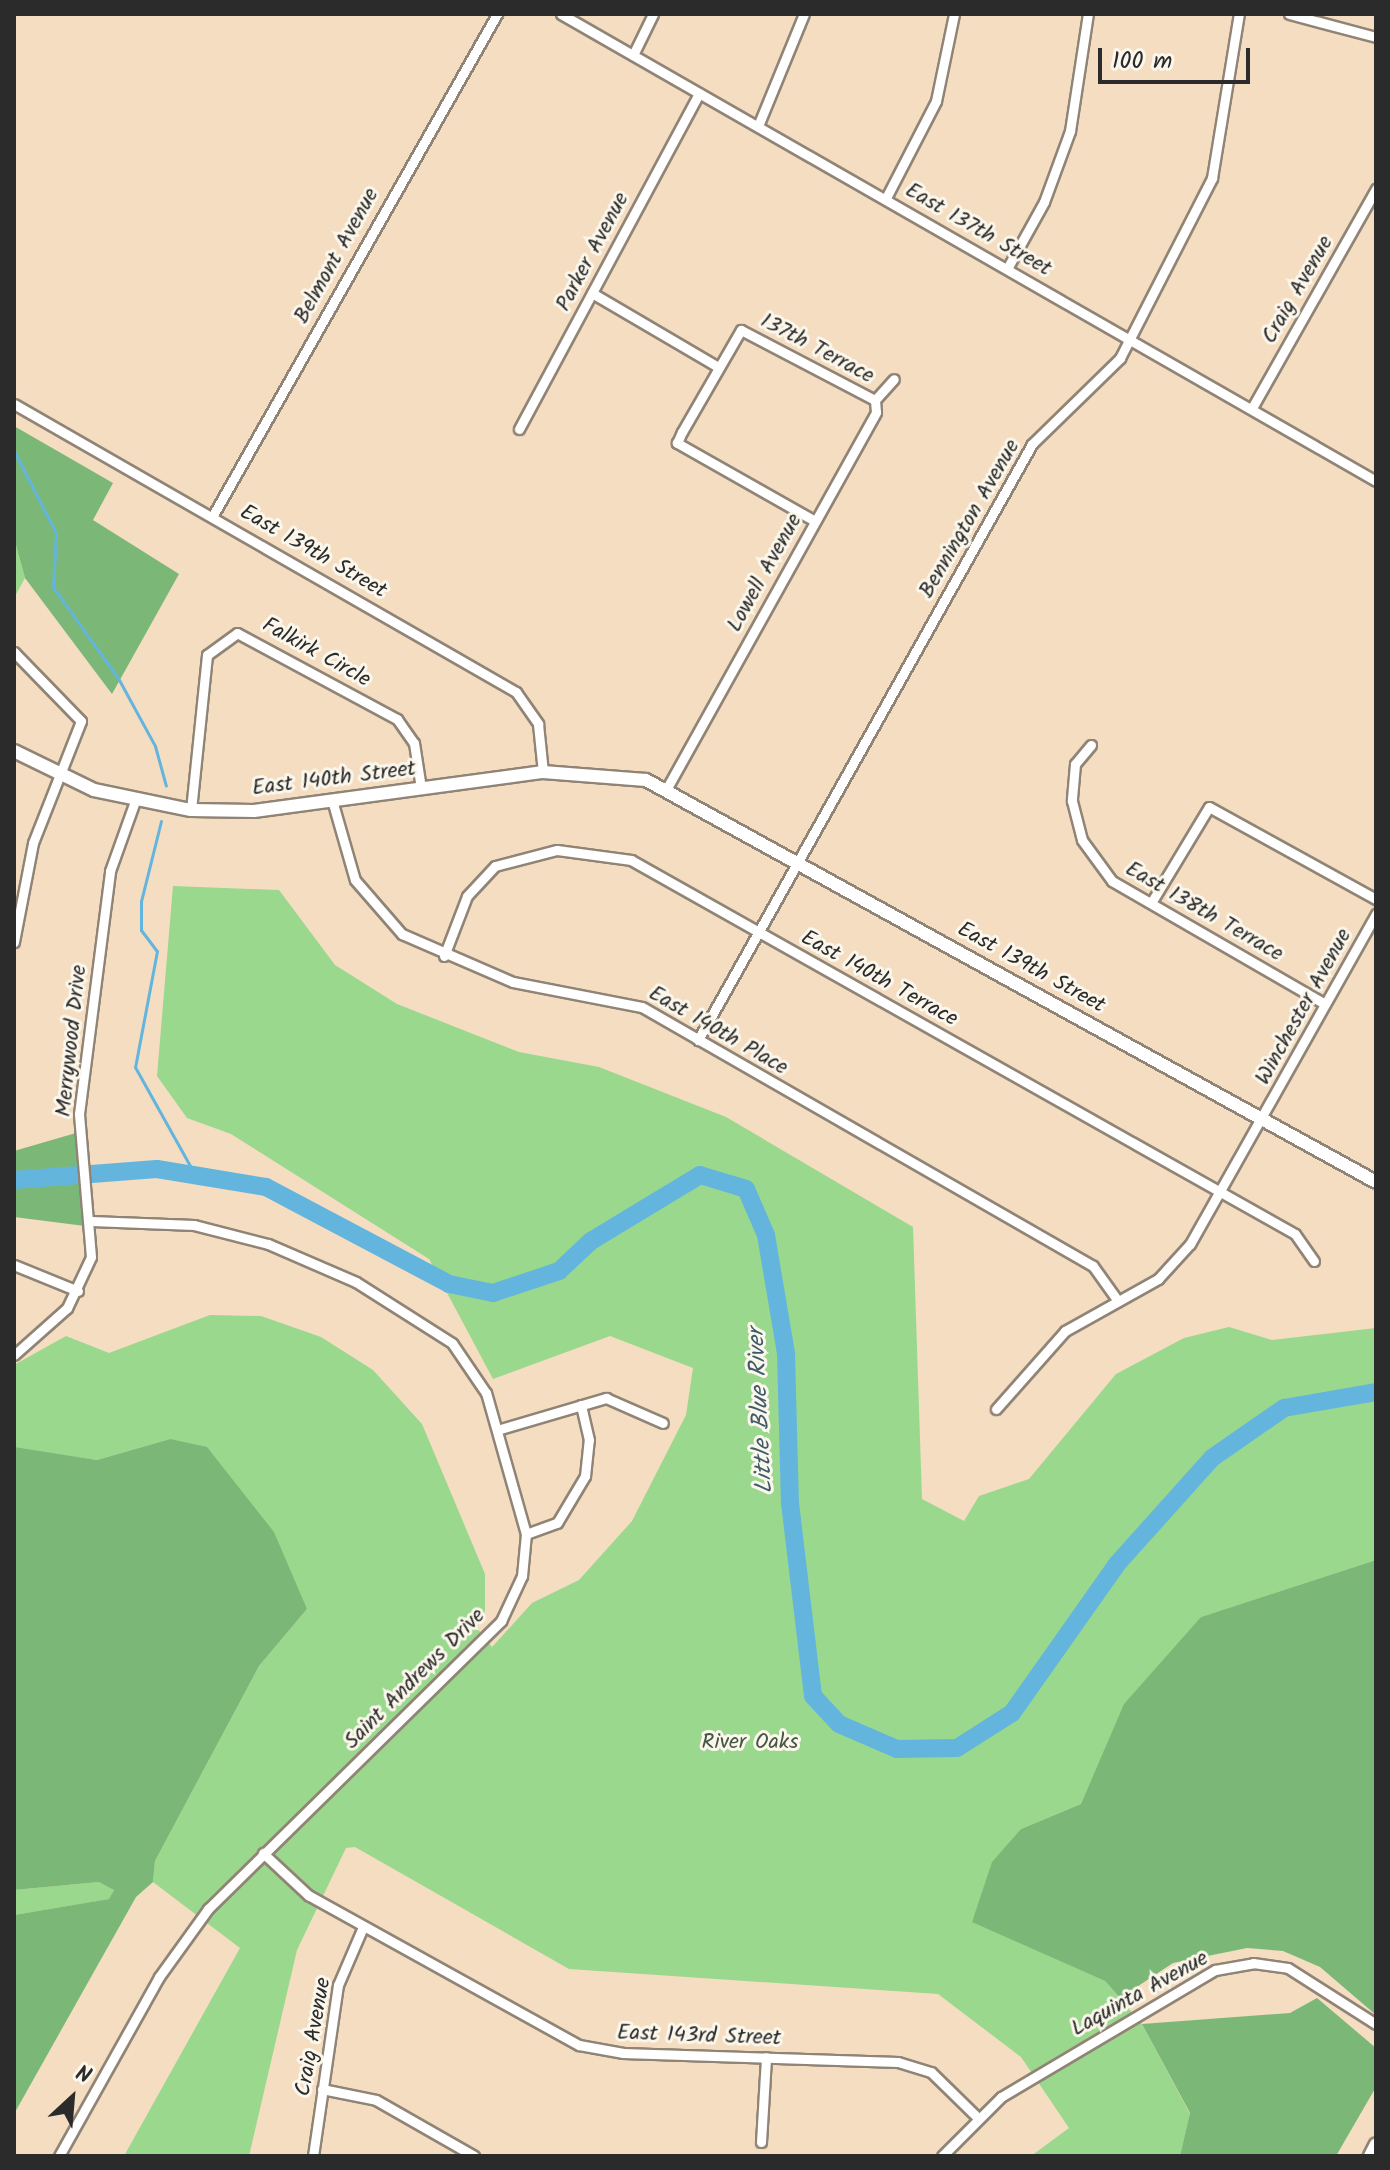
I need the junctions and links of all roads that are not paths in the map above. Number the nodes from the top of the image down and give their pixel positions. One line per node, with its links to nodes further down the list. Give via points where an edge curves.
1 (497, 14): 25 (street, Belmont Avenue)
2 (561, 14): 10 (street, East 137th Street)
3 (653, 14): 10 (street)
4 (804, 14): 12 (street)
5 (954, 14): 14 (street, via 936,101)
6 (1088, 14): 15 (street, via 1070,131 1044,202)
7 (1239, 14): 17 (street, Bennington Avenue, via 1212,178)
8 (1289, 14): 9 (street)
9 (1376, 37)
10 (633, 55): 11 (street, East 137th Street)
11 (699, 93): 12 (street, East 137th Street); 16 (street, Parker Avenue)
12 (758, 126): 14 (street, East 137th Street)
13 (1376, 189): 22 (street, Craig Avenue)
14 (886, 198): 15 (street, East 137th Street)
15 (1008, 267): 17 (street, East 137th Street)
16 (592, 293): 18 (street); 23 (street, Parker Avenue)
17 (1131, 337): 22 (street, East 137th Street); 37 (street, Bennington Avenue, via 1106,377 1032,444)
18 (718, 367): 20 (street, 137th Terrace, via 741,330); 26 (street, via 677,443)
19 (894, 379): 20 (street, Lowell Avenue)
20 (875, 400): 26 (street, Lowell Avenue, via 876,412)
21 (14, 404): 25 (street, East 139th Street)
22 (1252, 408): 24 (street, East 137th Street)
23 (519, 429)
24 (1375, 479)
25 (212, 517): 30 (street, East 139th Street, via 528,701 538,724)
26 (815, 521): 33 (street, Lowell Avenue)
27 (14, 652): 31 (street, via 81,721)
28 (1091, 745): 40 (street, East 138th Terrace, via 1075,764 1072,801 1082,840 1112,881)
29 (14, 751): 31 (street, East 140th Street)
30 (543, 772): 32 (street, East 140th Street); 33 (street, East 140th Street, via 618,774)
31 (59, 776): 35 (street, East 140th Street); 38 (street)
32 (421, 788): 34 (street, East 140th Street); 36 (street, Falkirk Circle, via 414,743 397,719 237,633 207,655)
33 (667, 788): 37 (street, East 139th Street)
34 (332, 800): 36 (street, East 140th Street); 44 (street, East 140th Place, via 346,860 367,899 402,934)
35 (135, 801): 36 (street, East 140th Street); 50 (street, Merrywood Drive, via 110,871 79,1114)
36 (191, 810)
37 (798, 861): 42 (street, Bennington Avenue); 47 (street, East 139th Street)
38 (18, 895): 43 (street)
39 (1376, 899): 40 (street, via 1209,807)
40 (1151, 903): 45 (street, East 138th Terrace)
41 (1376, 914): 45 (street, Winchester Avenue)
42 (758, 932): 44 (street, East 140th Terrace, via 631,860 557,850 515,858 480,877); 46 (street, Bennington Avenue); 49 (street, East 140th Terrace)
43 (14, 942)
44 (444, 956): 46 (street, East 140th Place, via 513,982 627,1001)
45 (1325, 1004): 47 (street, Winchester Avenue)
46 (698, 1040): 54 (street, East 140th Place, via 1093,1266)
47 (1263, 1118): 48 (street, East 139th Street); 49 (street, Winchester Avenue)
48 (1376, 1182)
49 (1220, 1192): 51 (street, East 140th Terrace, via 1295,1234); 54 (street, Winchester Avenue, via 1174,1265)
50 (91, 1221): 53 (street, Merrywood Drive, via 91,1257); 59 (street, Saint Andrews Drive, via 231,1232 356,1282 452,1343 474,1368)
51 (1314, 1261)
52 (14, 1265): 53 (street)
53 (78, 1291): 55 (street, Merrywood Drive, via 50,1327)
54 (1118, 1301): 57 (street, Winchester Avenue, via 1065,1331)
55 (14, 1355)
56 (581, 1405): 58 (street, via 617,1398); 59 (street); 60 (street, via 589,1440 585,1476 557,1523)
57 (996, 1409)
58 (663, 1423)
59 (497, 1430): 60 (street, Saint Andrews Drive)
60 (526, 1534): 61 (street, Saint Andrews Drive, via 522,1576 501,1621)
61 (263, 1853): 62 (street, East 143rd Street, via 308,1895); 69 (street, Saint Andrews Drive, via 184,1939)
62 (363, 1927): 64 (street, East 143rd Street, via 579,2045); 65 (street, Craig Avenue, via 338,1985)
63 (1376, 2024): 66 (street, Laquinta Avenue, via 1288,1968 1253,1963 1215,1970 1108,2029)
64 (766, 2057): 66 (street, East 143rd Street, via 915,2065 945,2082); 67 (street)
65 (322, 2089): 70 (street, Craig Avenue); 71 (street, via 376,2100)
66 (977, 2117): 72 (street, Laquinta Avenue)
67 (761, 2142)
68 (1376, 2144): 73 (street)
69 (59, 2156)
70 (313, 2156)
71 (474, 2156)
72 (942, 2156)
73 (1370, 2156)

